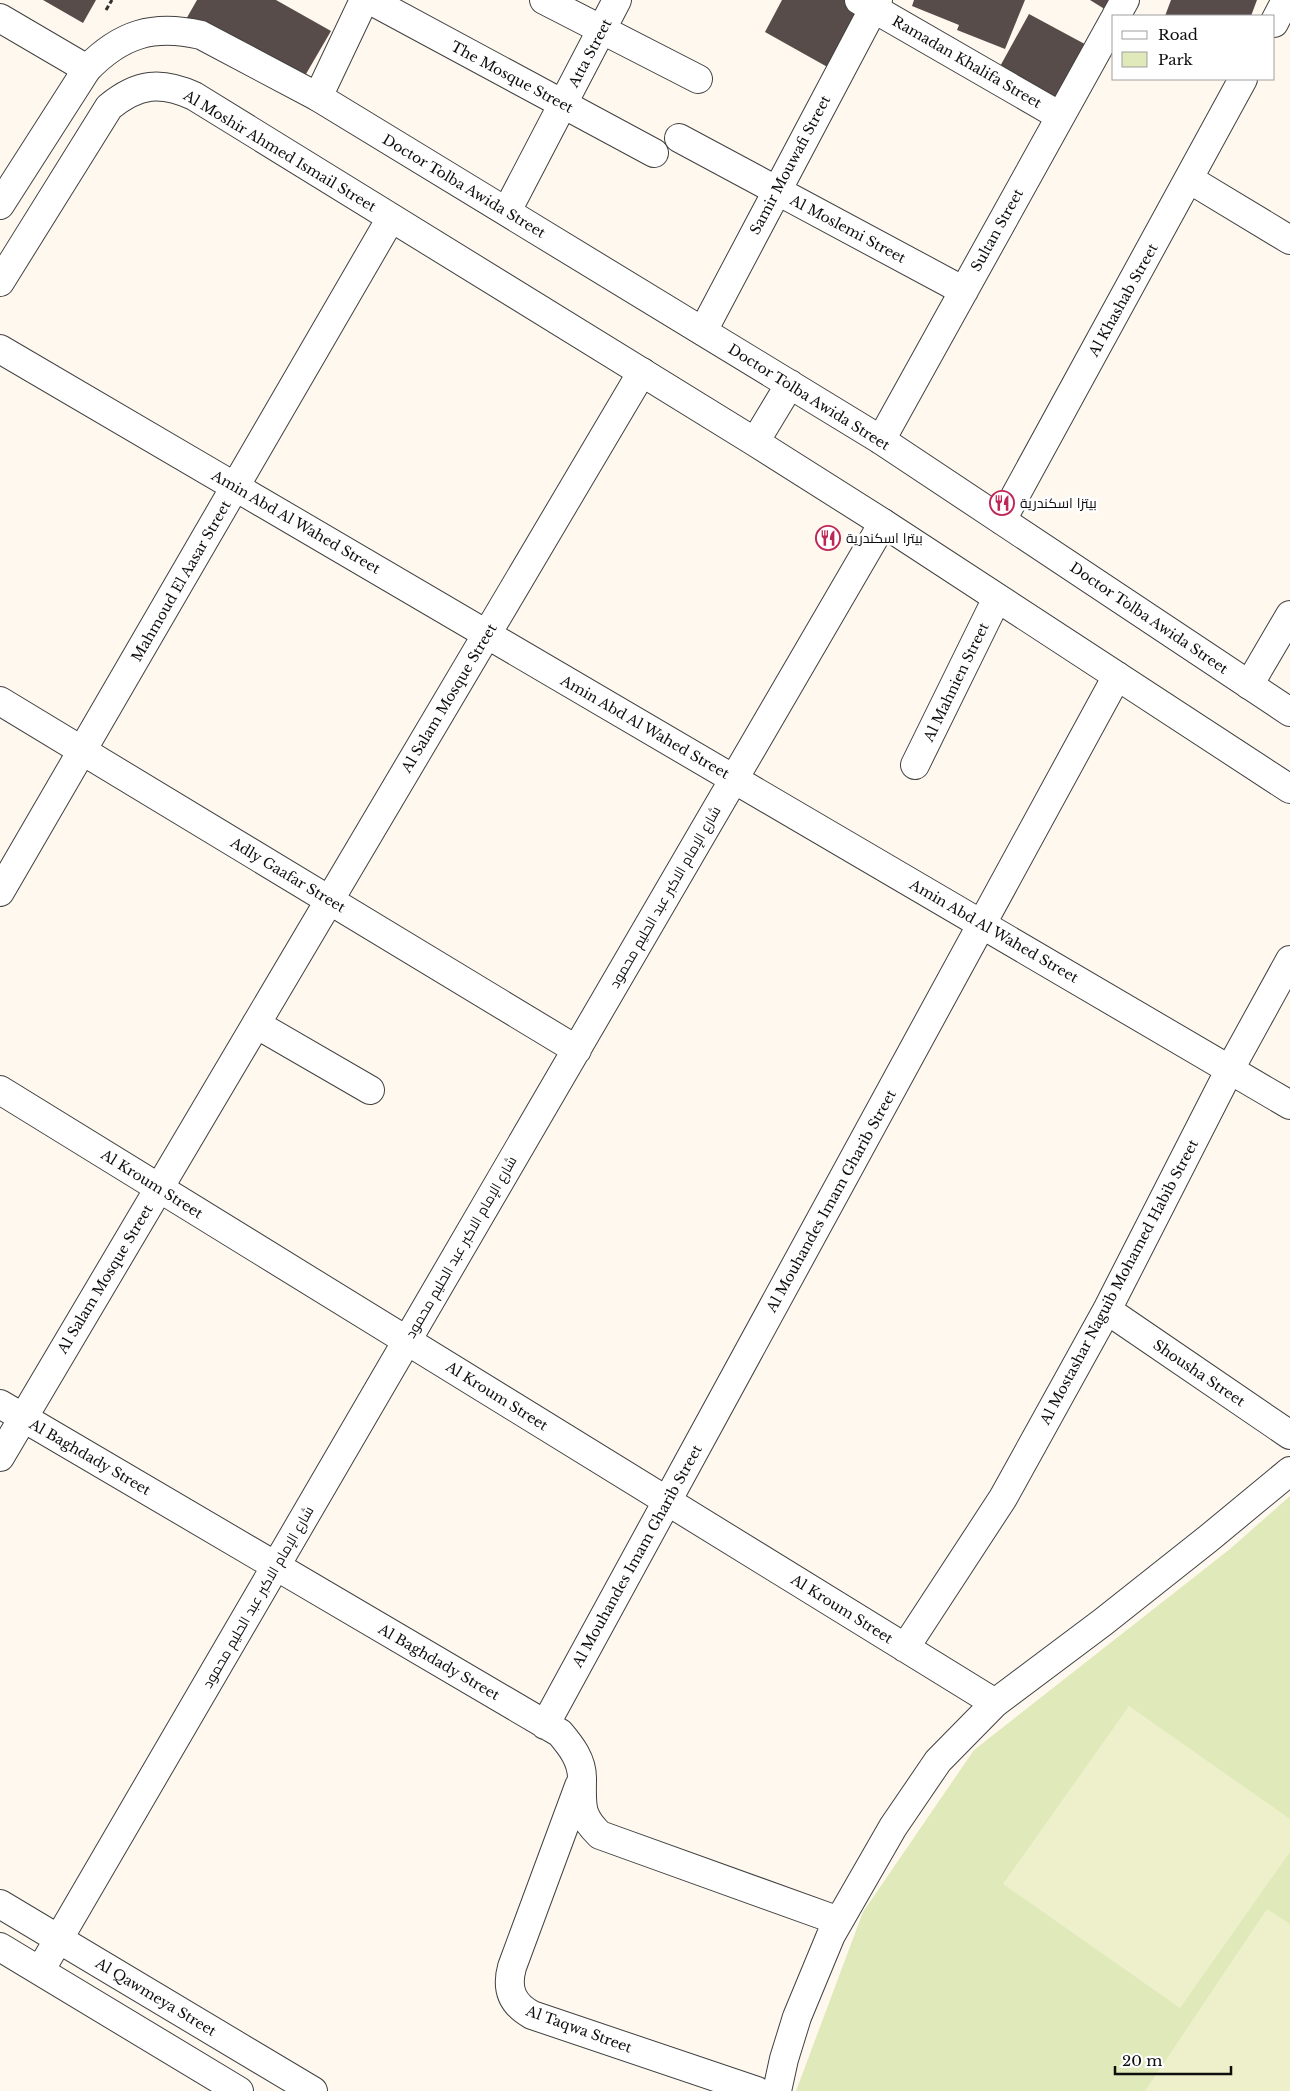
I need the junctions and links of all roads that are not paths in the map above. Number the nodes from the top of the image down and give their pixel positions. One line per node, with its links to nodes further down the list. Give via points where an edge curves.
1 (364, 0): 16 (street)
2 (370, 0): 17 (street, The Mosque Street)
3 (544, 0): 12 (street)
4 (617, 0): 12 (street, Atta Street)
5 (1125, 0): 8 (street)
6 (1286, 0): 10 (street)
7 (871, 3): 18 (street, Ramadan Khalifa Street); 22 (street, Samir Mouwafi Street)
8 (1117, 15)
9 (0, 18): 13 (street)
10 (1275, 21)
11 (1112, 24): 18 (street, Sultan Street)
12 (602, 29): 14 (street); 17 (street, Atta Street)
13 (88, 69): 16 (street, via 119,42 139,34 181,30 220,44); 23 (street)
14 (698, 79)
15 (1242, 80): 21 (street, Al Khashab Street)
16 (318, 97): 24 (street, Doctor Tolba Awida Street)
17 (562, 104): 20 (street, The Mosque Street); 24 (street, Atta Street)
18 (1060, 116): 28 (street, Sultan Street)
19 (679, 138): 22 (street, Al Moslemi Street)
20 (654, 153)
21 (1188, 179): 26 (street); 36 (street, Al Khashab Street)
22 (776, 191): 28 (street, Al Moslemi Street); 29 (street, Samir Mouwafi Street)
23 (0, 205)
24 (506, 211): 29 (street, Doctor Tolba Awida Street)
25 (391, 218): 27 (street, Al Moshir Ahmed Ismail Street, via 194,96 159,86 140,88 109,106); 31 (street); 35 (street, Mahmoud El Aasar Street)
26 (1290, 240)
27 (0, 282)
28 (964, 291): 33 (street, Sultan Street)
29 (703, 331): 32 (street, Doctor Tolba Awida Street)
30 (0, 349): 35 (street, Amin Abd Al Wahed Street)
31 (642, 372): 34 (street); 40 (street, Al Salam Mosque Street)
32 (790, 384): 33 (street, Doctor Tolba Awida Street); 34 (street)
33 (881, 440): 36 (street, Doctor Tolba Awida Street)
34 (755, 442): 37 (street)
35 (235, 487): 40 (street, Amin Abd Al Wahed Street); 45 (street, Mahmoud El Aasar Street)
36 (1002, 520): 42 (street, Doctor Tolba Awida Street)
37 (883, 523): 38 (street); 47 (street, شارع الإمام الاكبر عبد الحليم محمود)
38 (997, 598): 41 (street); 46 (street, Al Mahnien Street)
39 (1290, 615): 42 (street)
40 (487, 634): 47 (street, Amin Abd Al Wahed Street); 50 (street, Al Salam Mosque Street)
41 (1117, 676): 48 (street); 51 (street, Al Mouhandes Imam Gharib Street)
42 (1249, 685): 44 (street, Doctor Tolba Awida Street)
43 (0, 701): 45 (street, Adly Gaafar Street)
44 (1290, 712)
45 (82, 751): 49 (street, Mahmoud El Aasar Street); 50 (street, Adly Gaafar Street)
46 (916, 765)
47 (734, 779): 51 (street, Amin Abd Al Wahed Street); 54 (street, شارع الإمام الاكبر عبد الحليم محمود)
48 (1290, 790)
49 (0, 892)
50 (329, 900): 53 (street, Al Salam Mosque Street); 54 (street, Adly Gaafar Street)
51 (982, 924): 55 (street, Amin Abd Al Wahed Street); 66 (street, Al Mouhandes Imam Gharib Street)
52 (1290, 960): 55 (street, Al Mostashar Naguib Mohamed Habib Street)
53 (256, 1024): 57 (street); 59 (street, Al Salam Mosque Street)
54 (577, 1050): 61 (street, شارع الإمام الاكبر عبد الحليم محمود)
55 (1230, 1069): 58 (street, Amin Abd Al Wahed Street); 60 (street, Al Mostashar Naguib Mohamed Habib Street)
56 (0, 1090): 59 (street, Al Kroum Street)
57 (370, 1090)
58 (1290, 1105)
59 (159, 1188): 61 (street, Al Kroum Street); 62 (street, Al Salam Mosque Street)
60 (1108, 1310): 63 (street, Shousha Street); 68 (street, Al Mostashar Naguib Mohamed Habib Street, via 1003,1498)
61 (407, 1341): 66 (street, Al Kroum Street); 67 (street, شارع الإمام الاكبر عبد الحليم محمود)
62 (11, 1411): 64 (street, Al Salam Mosque Street); 67 (street, Al Baghdady Street)
63 (1290, 1435)
64 (0, 1457)
65 (1290, 1471): 69 (street, via 1103,1622)
66 (667, 1501): 68 (street, Al Kroum Street); 70 (street, Al Mouhandes Imam Gharib Street)
67 (276, 1566): 70 (street, Al Baghdady Street); 74 (street, شارع الإمام الاكبر عبد الحليم محمود)
68 (905, 1648): 69 (street, Al Kroum Street)
69 (994, 1703): 73 (street, via 938,1761 893,1827)
70 (545, 1725): 71 (street, Al Baghdady Street, via 560,1733 571,1746)
71 (582, 1777): 73 (street, Al Baghdady Street, via 580,1804 591,1826 600,1835); 80 (street, Al Taqwa Street, via 512,1967 509,1978 514,2001 532,2015)
72 (0, 1904): 74 (street, Al Qawmeya Street)
73 (839, 1921): 81 (street, via 797,2017)
74 (59, 1939): 76 (street, شارع الإمام الاكبر عبد الحليم محمود); 79 (street, Al Qawmeya Street)
75 (0, 1947): 76 (street)
76 (40, 1971): 77 (street)
77 (205, 2082): 78 (street)
78 (239, 2091)
79 (313, 2091)
80 (757, 2091)
81 (777, 2091)

